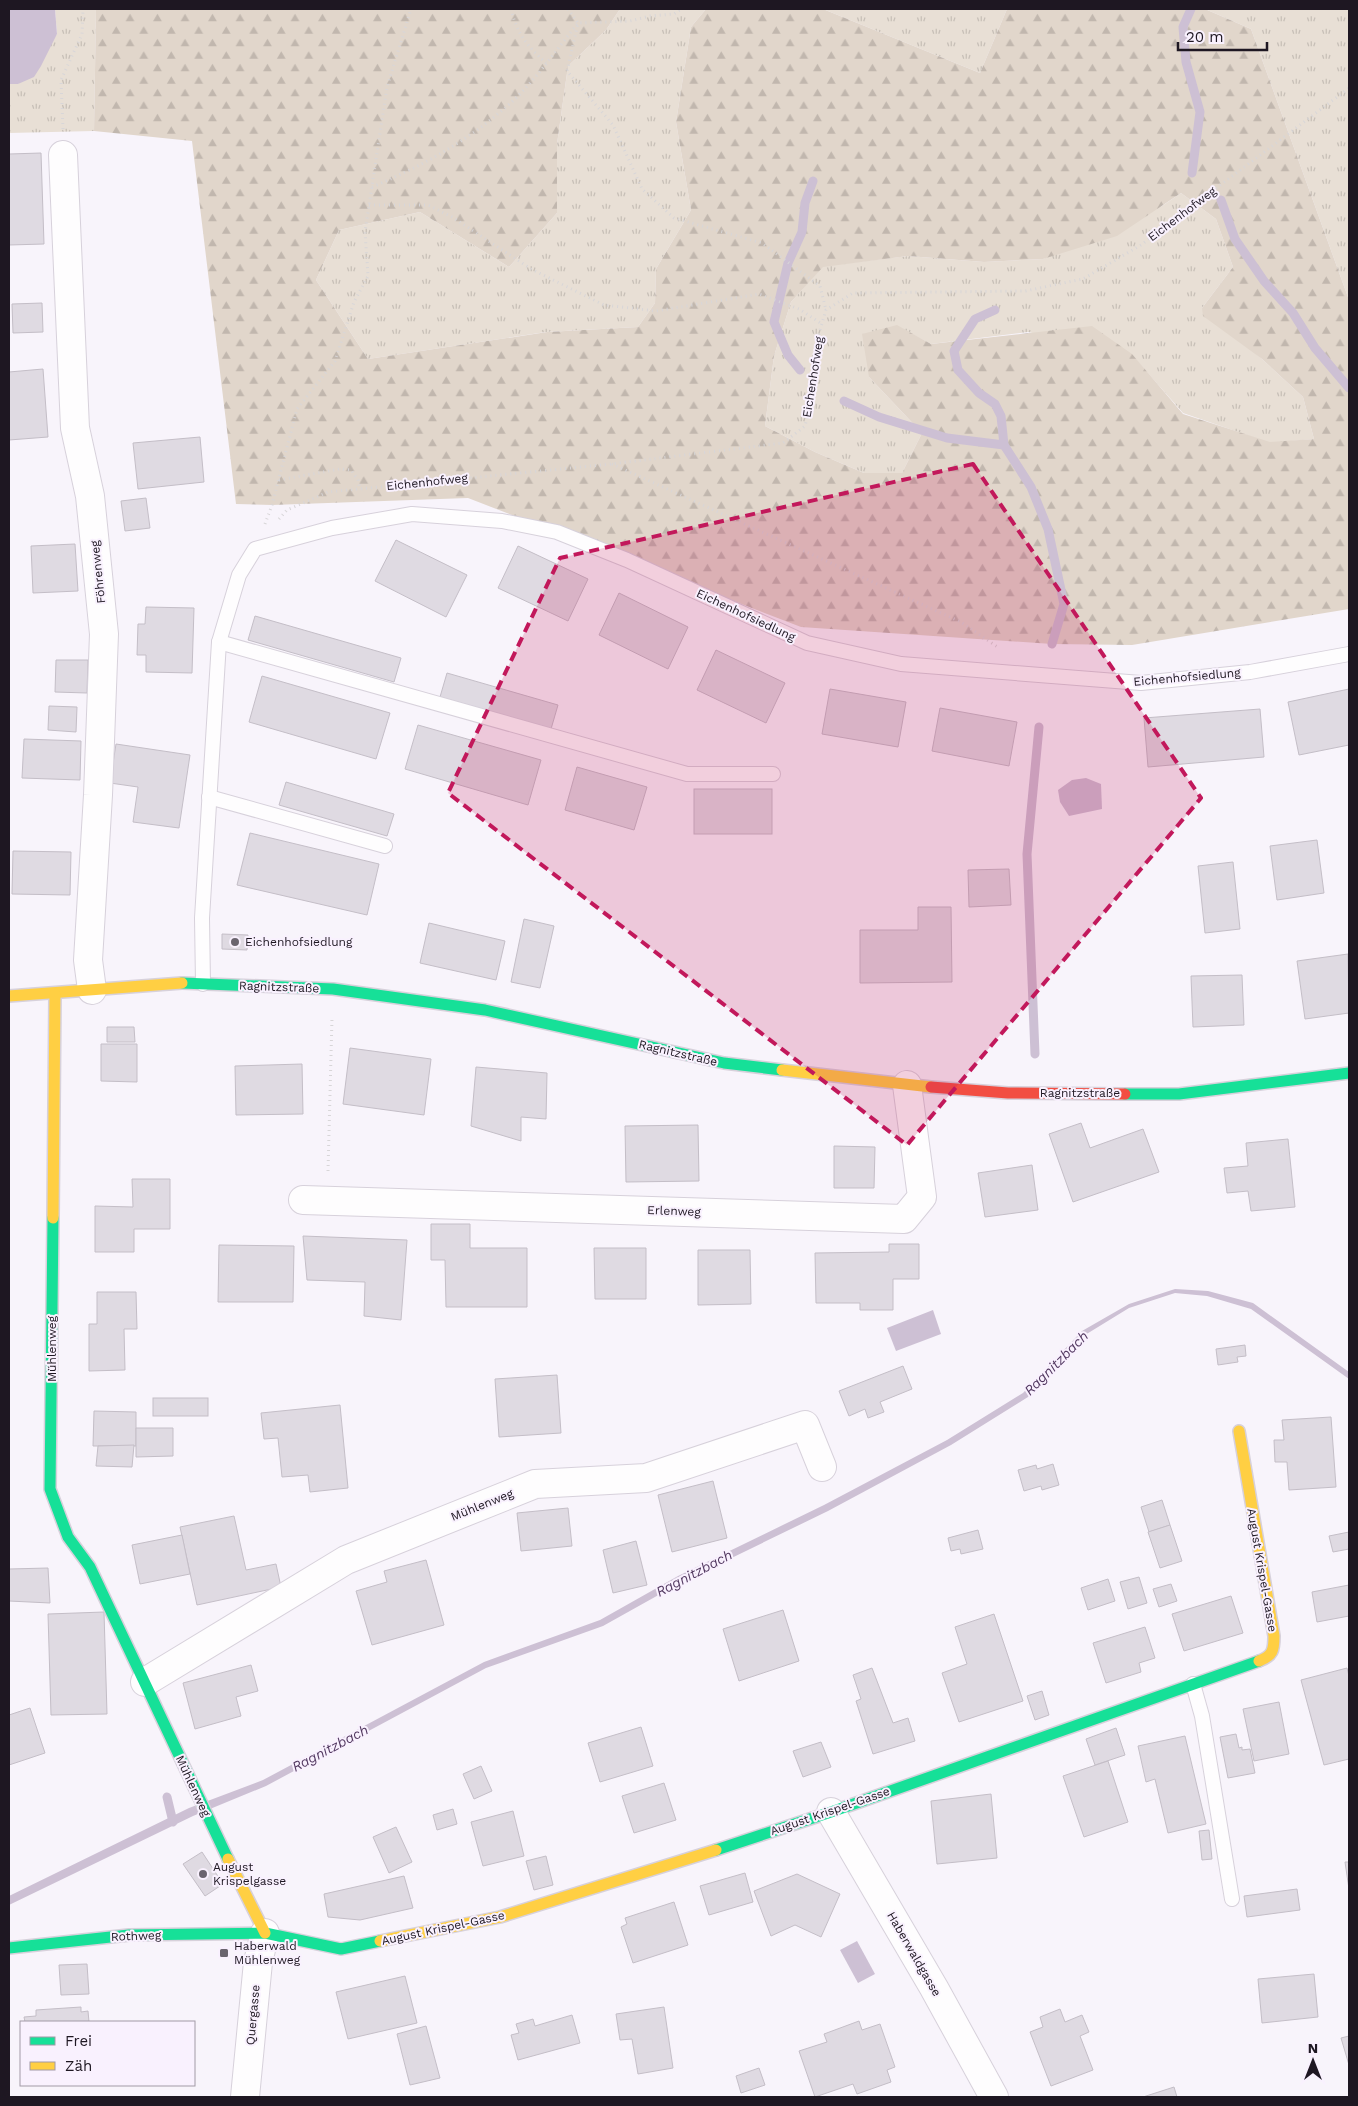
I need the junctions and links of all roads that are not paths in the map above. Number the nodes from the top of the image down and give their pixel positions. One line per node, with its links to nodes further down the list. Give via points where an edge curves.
1 (64, 155): 8 (street, Föhrenweg, via 75,428 90,496 104,634 88,960)
2 (219, 642): 3 (lane, Eichenhofsiedlung, via 239,575 255,549 332,528 412,514 502,521 557,532 627,560 807,643 901,664 1141,683 1250,672); 4 (lane, via 687,774); 5 (lane)
3 (1349, 654)
4 (773, 774)
5 (209, 797): 6 (lane); 7 (lane, via 202,918)
6 (385, 846)
7 (203, 984): 8 (street, Ragnitzstraße); 12 (street, Ragnitzstraße, via 333,989 485,1010 724,1064)
8 (92, 990): 9 (street, Ragnitzstraße)
9 (55, 994): 10 (street, Ragnitzstraße); 16 (street, Mühlenweg, via 50,1489 68,1538 90,1568)
10 (9, 996)
11 (1349, 1073): 12 (street, Ragnitzstraße, via 1179,1094 1008,1093)
12 (907, 1085): 13 (street, Erlenweg, via 922,1197 904,1219)
13 (315, 1200)
14 (1239, 1431): 17 (street, August Krispel-Gasse, via 1274,1650 1268,1658)
15 (822, 1467): 16 (street, Mühlenweg, via 806,1425 646,1478 535,1484 346,1560)
16 (145, 1682): 20 (street, Mühlenweg)
17 (1193, 1684): 18 (street, August Krispel-Gasse); 19 (lane, via 1202,1716)
18 (831, 1812): 20 (street, August Krispel-Gasse, via 661,1868 493,1918 341,1950); 23 (street, Haberwaldgasse)
19 (1232, 1899)
20 (265, 1933): 21 (street, Rothweg, via 129,1935); 22 (street, Quergasse, via 258,1962)
21 (9, 1948)
22 (245, 2097)
23 (994, 2097)

